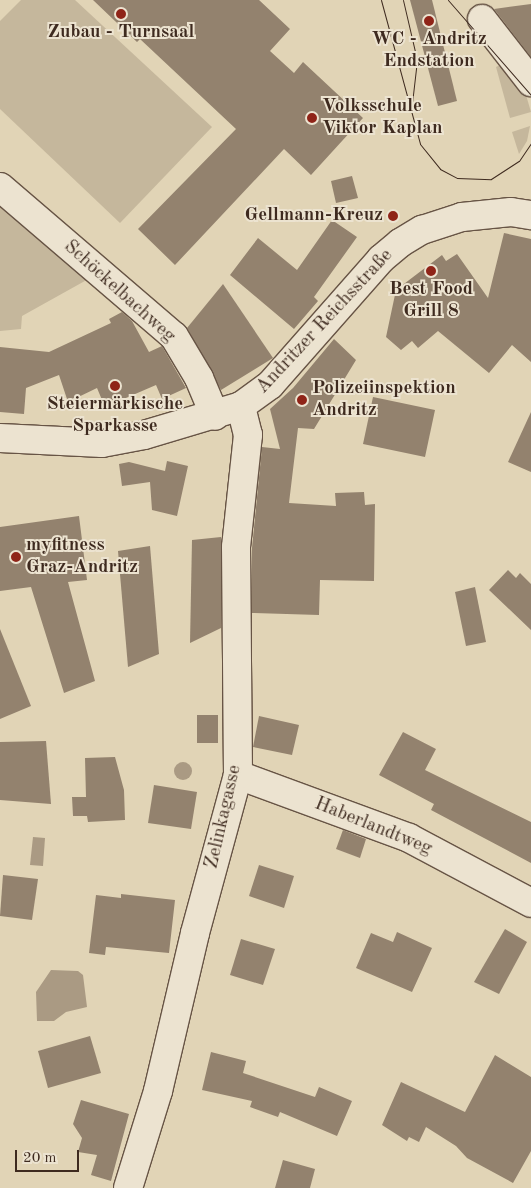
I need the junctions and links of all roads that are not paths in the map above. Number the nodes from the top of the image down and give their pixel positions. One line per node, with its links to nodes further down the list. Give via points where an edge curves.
1 (478, 13): 2 (street)
2 (531, 82)
3 (0, 188): 6 (street, Schöckelbachweg, via 174,336 199,378)
4 (531, 215): 5 (street, Andritzer Reichsstraße, via 512,212 462,216 422,230 400,243 381,259 270,385)
5 (241, 406): 6 (street, Andritzer Reichsstraße); 8 (street, Zelinkagasse, via 248,435 236,547)
6 (215, 416): 7 (street, Andritzer Reichsstraße, via 102,443)
7 (0, 438)
8 (238, 775): 9 (street, Haberlandtweg, via 409,838); 10 (street, Zelinkagasse, via 195,932 158,1091)
9 (531, 903)
10 (128, 1188)

